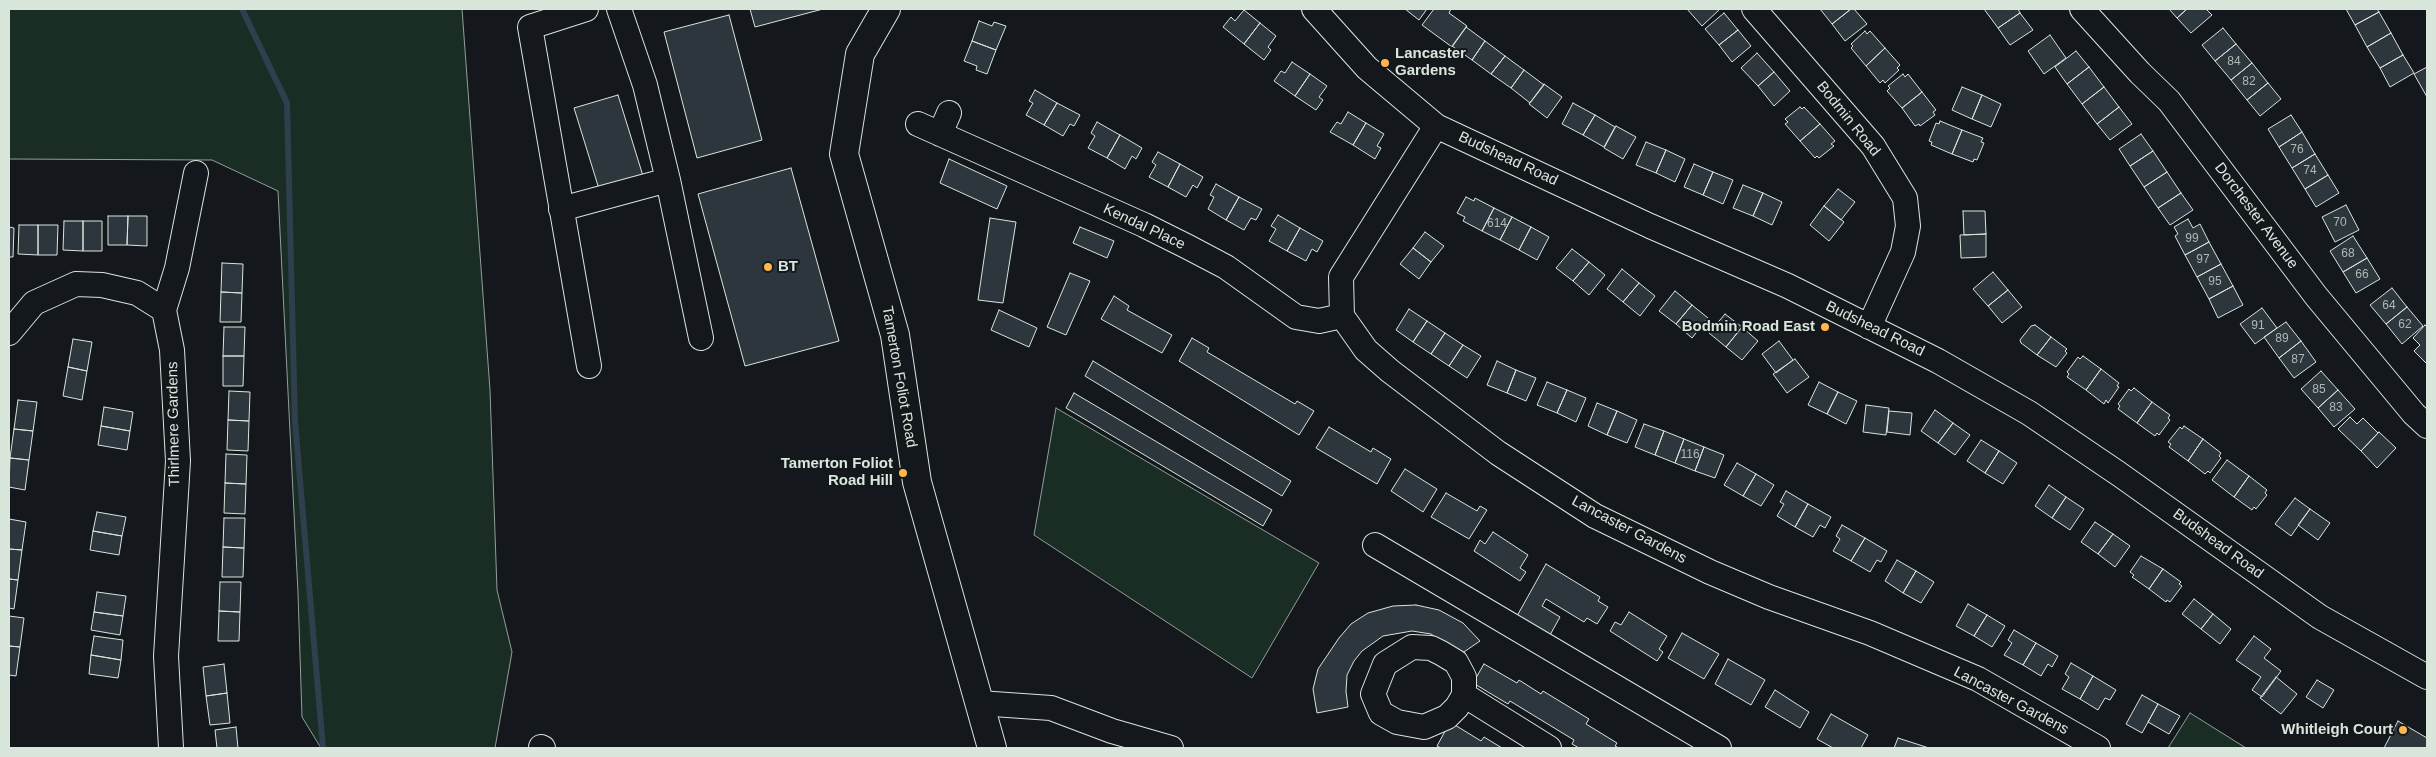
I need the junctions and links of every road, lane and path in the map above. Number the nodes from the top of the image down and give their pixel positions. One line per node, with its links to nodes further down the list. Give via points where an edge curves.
1 (586, 9): 11 (street, via 530,27)
2 (619, 9): 10 (street, via 645,85)
3 (886, 9): 22 (main road, Tamerton Foliot Road, via 860,54 844,154 894,335 917,482)
4 (1314, 9): 8 (street, Budshead Road, via 1367,68)
5 (1754, 9): 14 (street, Bodmin Road, via 1873,146 1905,198 1908,226 1904,252)
6 (2082, 9): 18 (street, Dorchester Avenue, via 2169,101 2316,296)
7 (918, 124): 13 (street, Kendal Place, via 944,123 1188,247 1226,267 1296,317 1319,321)
8 (1436, 126): 13 (street, via 1341,277); 14 (street, Budshead Road, via 1788,286)
9 (196, 173): 12 (street, via 177,268)
10 (668, 180): 11 (street); 16 (street)
11 (562, 209): 17 (street)
12 (164, 310): 15 (street, via 137,293 102,285 76,284 34,303); 23 (street, Thirlmere Gardens, via 172,350 178,461 166,656)
13 (1342, 316): 28 (street, Lancaster Gardens, via 1366,350 1390,371 1498,453 1595,516 1710,572 1978,679)
14 (1869, 327): 20 (street, Budshead Road, via 1938,361 2030,413 2320,618)
15 (9, 333)
16 (701, 338)
17 (589, 366)
18 (2427, 426)
19 (1375, 546): 27 (street)
20 (2427, 677)
21 (1464, 696): 26 (street)
22 (979, 703): 24 (main road, Tamerton Foliot Road); 25 (street, via 1051,708 1112,731)
23 (171, 748)
24 (992, 748)
25 (1171, 748)
26 (1549, 748)
27 (1719, 748)
28 (2098, 748)

